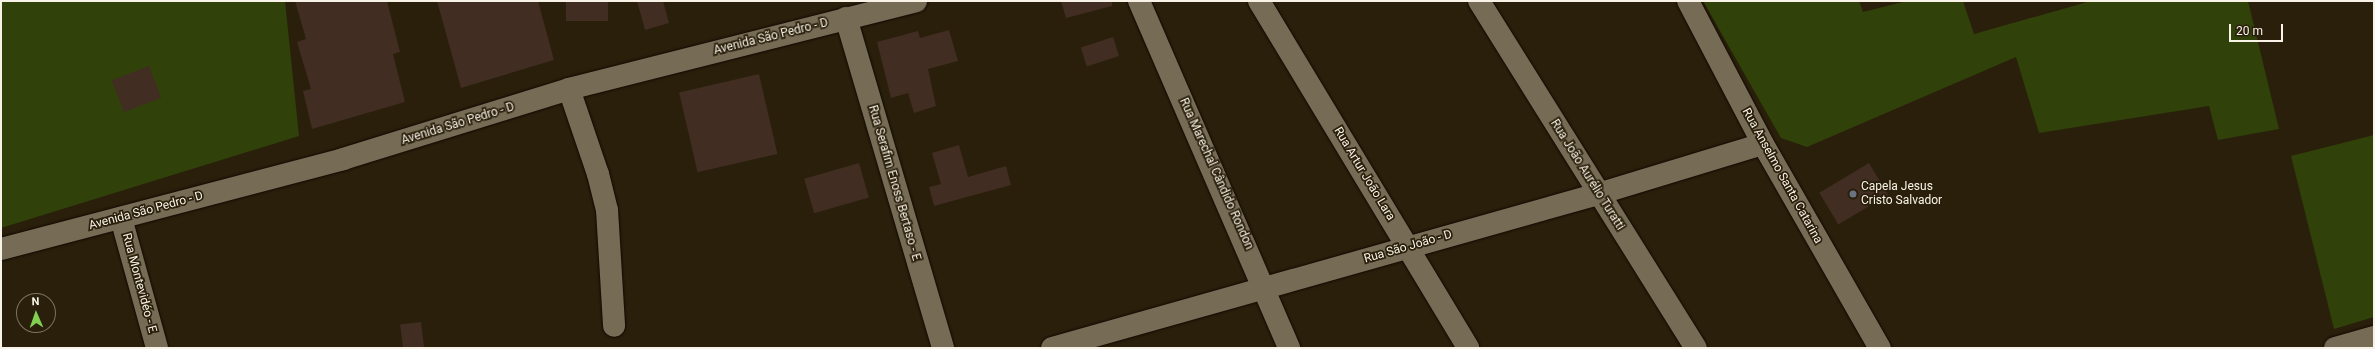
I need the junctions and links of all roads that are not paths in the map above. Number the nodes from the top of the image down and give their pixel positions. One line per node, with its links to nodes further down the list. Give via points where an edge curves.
1 (916, 1): 6 (street, Avenida São Pedro - D)
2 (1139, 1): 13 (street, Rua Marechal Cândido Rondon)
3 (1259, 1): 11 (street, Rua Artur João Lara)
4 (1479, 1): 9 (street, Rua João Aurélio Turatti)
5 (1688, 1): 8 (street, Rua Anselmo Santa Catarina)
6 (846, 18): 7 (street, Avenida São Pedro - D); 17 (street, Rua Serafim Enoss Bertaso - E)
7 (568, 89): 10 (street, Avenida São Pedro - D, via 343,159); 14 (street, via 598,174 607,210)
8 (1763, 144): 9 (street, Rua São João - D); 22 (street, Rua Anselmo Santa Catarina)
9 (1598, 194): 11 (street, Rua São João - D); 21 (street, Rua João Aurélio Turatti)
10 (121, 218): 12 (street, Avenida São Pedro - D); 16 (street, Rua Montevidéo - E)
11 (1407, 247): 13 (street, Rua São João - D); 20 (street, Rua Artur João Lara)
12 (1, 249)
13 (1266, 287): 18 (street, Rua São João - D); 19 (street, Rua Marechal Cândido Rondon)
14 (614, 326)
15 (2374, 337): 23 (street)
16 (156, 348)
17 (943, 348)
18 (1052, 348)
19 (1289, 348)
20 (1468, 348)
21 (1696, 348)
22 (1880, 348)
23 (2336, 348)

